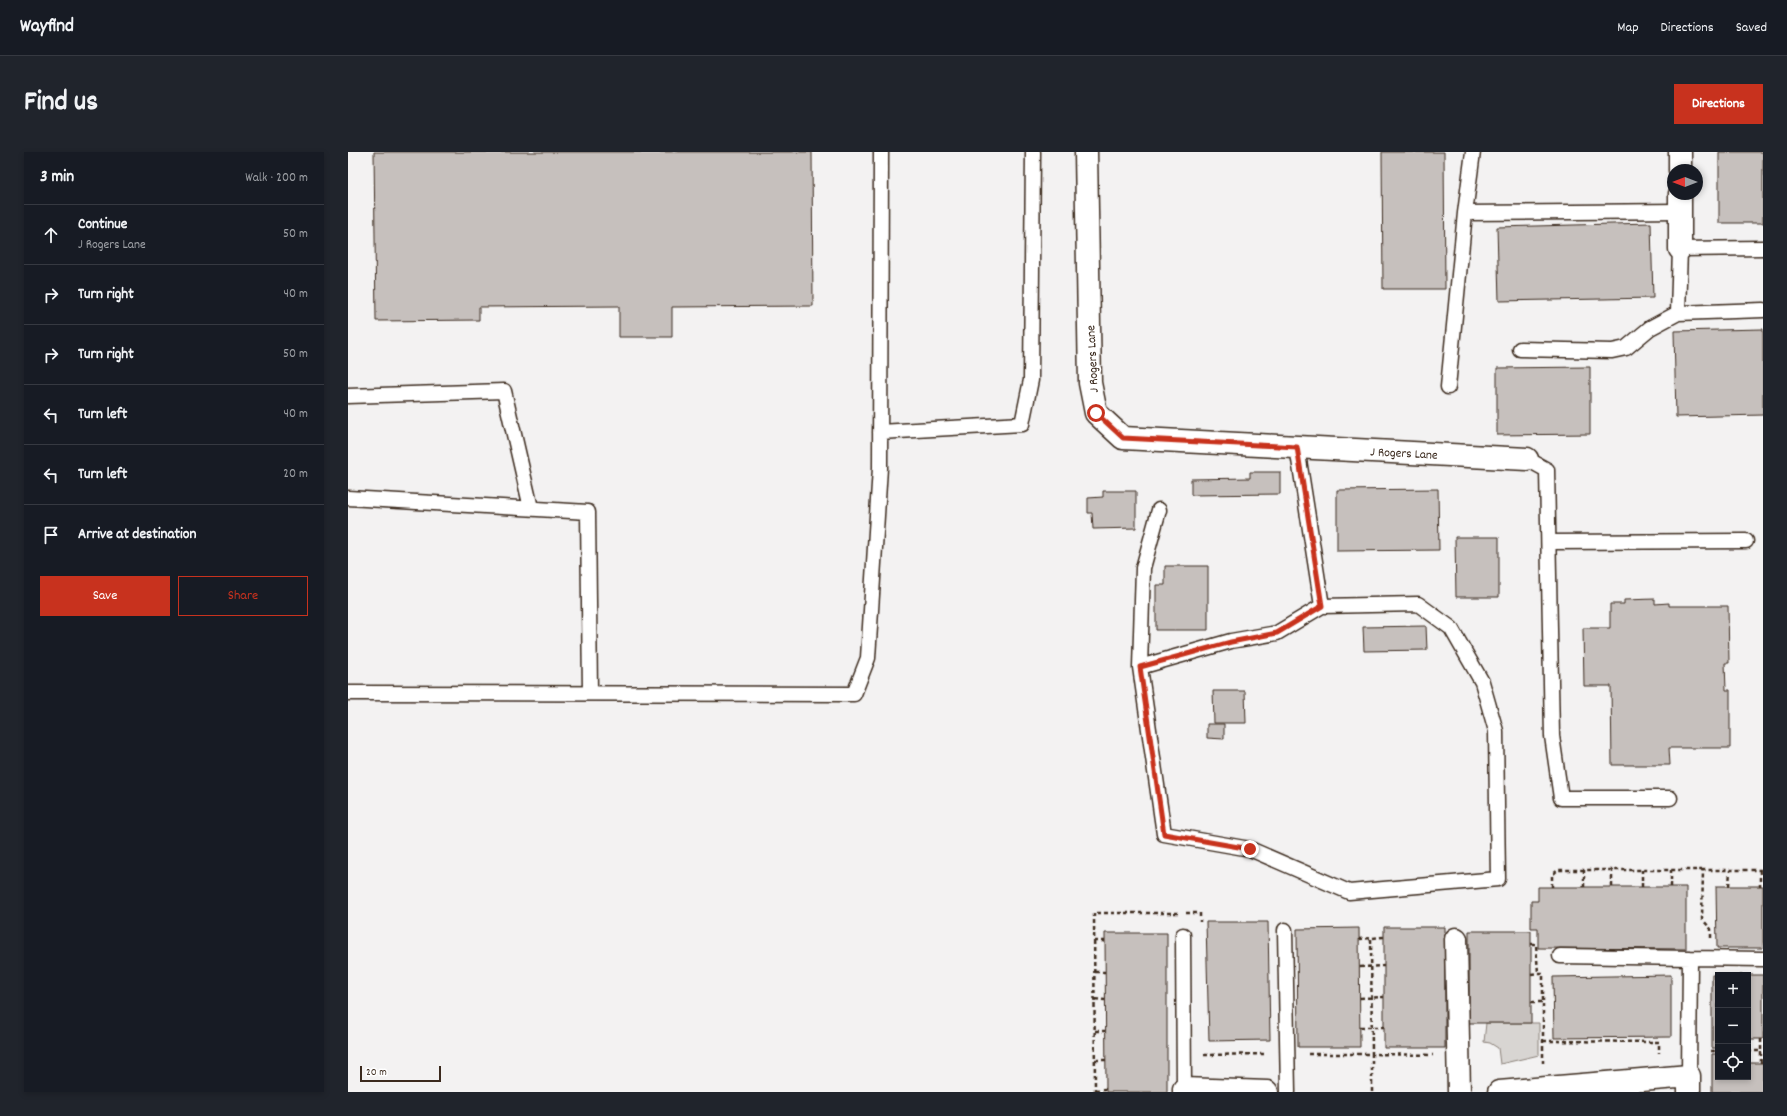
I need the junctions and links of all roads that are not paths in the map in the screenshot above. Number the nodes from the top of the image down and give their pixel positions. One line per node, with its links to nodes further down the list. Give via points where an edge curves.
1 (881, 152): 16 (lane)
2 (1033, 152): 16 (lane, via 1031,380 1022,424)
3 (1086, 152): 17 (street, J Rogers Lane, via 1090,383 1096,413 1123,438)
4 (1473, 152): 8 (lane)
5 (1680, 152): 6 (street)
6 (1680, 164)
7 (1680, 203): 8 (lane); 10 (street)
8 (1466, 213): 14 (lane)
9 (1763, 248): 10 (lane)
10 (1680, 249): 12 (lane)
11 (1763, 310): 12 (lane)
12 (1678, 313): 13 (lane, via 1650,328 1626,348 1612,351)
13 (1520, 349)
14 (1448, 387)
15 (348, 396): 20 (lane, via 504,391)
16 (880, 432): 27 (lane, via 868,658 854,694)
17 (1297, 447): 18 (street, J Rogers Lane); 24 (lane)
18 (1527, 459): 23 (lane, via 1547,470)
19 (348, 498): 20 (lane)
20 (531, 508): 27 (lane, via 588,512)
21 (1159, 510): 25 (lane, via 1143,568)
22 (1746, 541): 23 (lane)
23 (1549, 542): 28 (lane, via 1552,736 1561,798)
24 (1322, 606): 25 (lane, via 1277,633 1231,642); 25 (lane, via 1418,604 1451,628 1482,682 1496,731 1498,879 1348,892 1250,849 1164,834)
25 (1140, 667)
26 (348, 693): 27 (lane)
27 (590, 693)
28 (1670, 798)
29 (1285, 930): 38 (lane)
30 (1183, 935): 36 (lane)
31 (1456, 939): 39 (street)
32 (1560, 956): 33 (lane)
33 (1690, 958): 34 (lane); 35 (lane)
34 (1763, 959)
35 (1689, 1084): 40 (street, via 1659,1079)
36 (1184, 1091): 37 (street)
37 (1267, 1092)
38 (1288, 1092)
39 (1459, 1092)
40 (1499, 1092)

